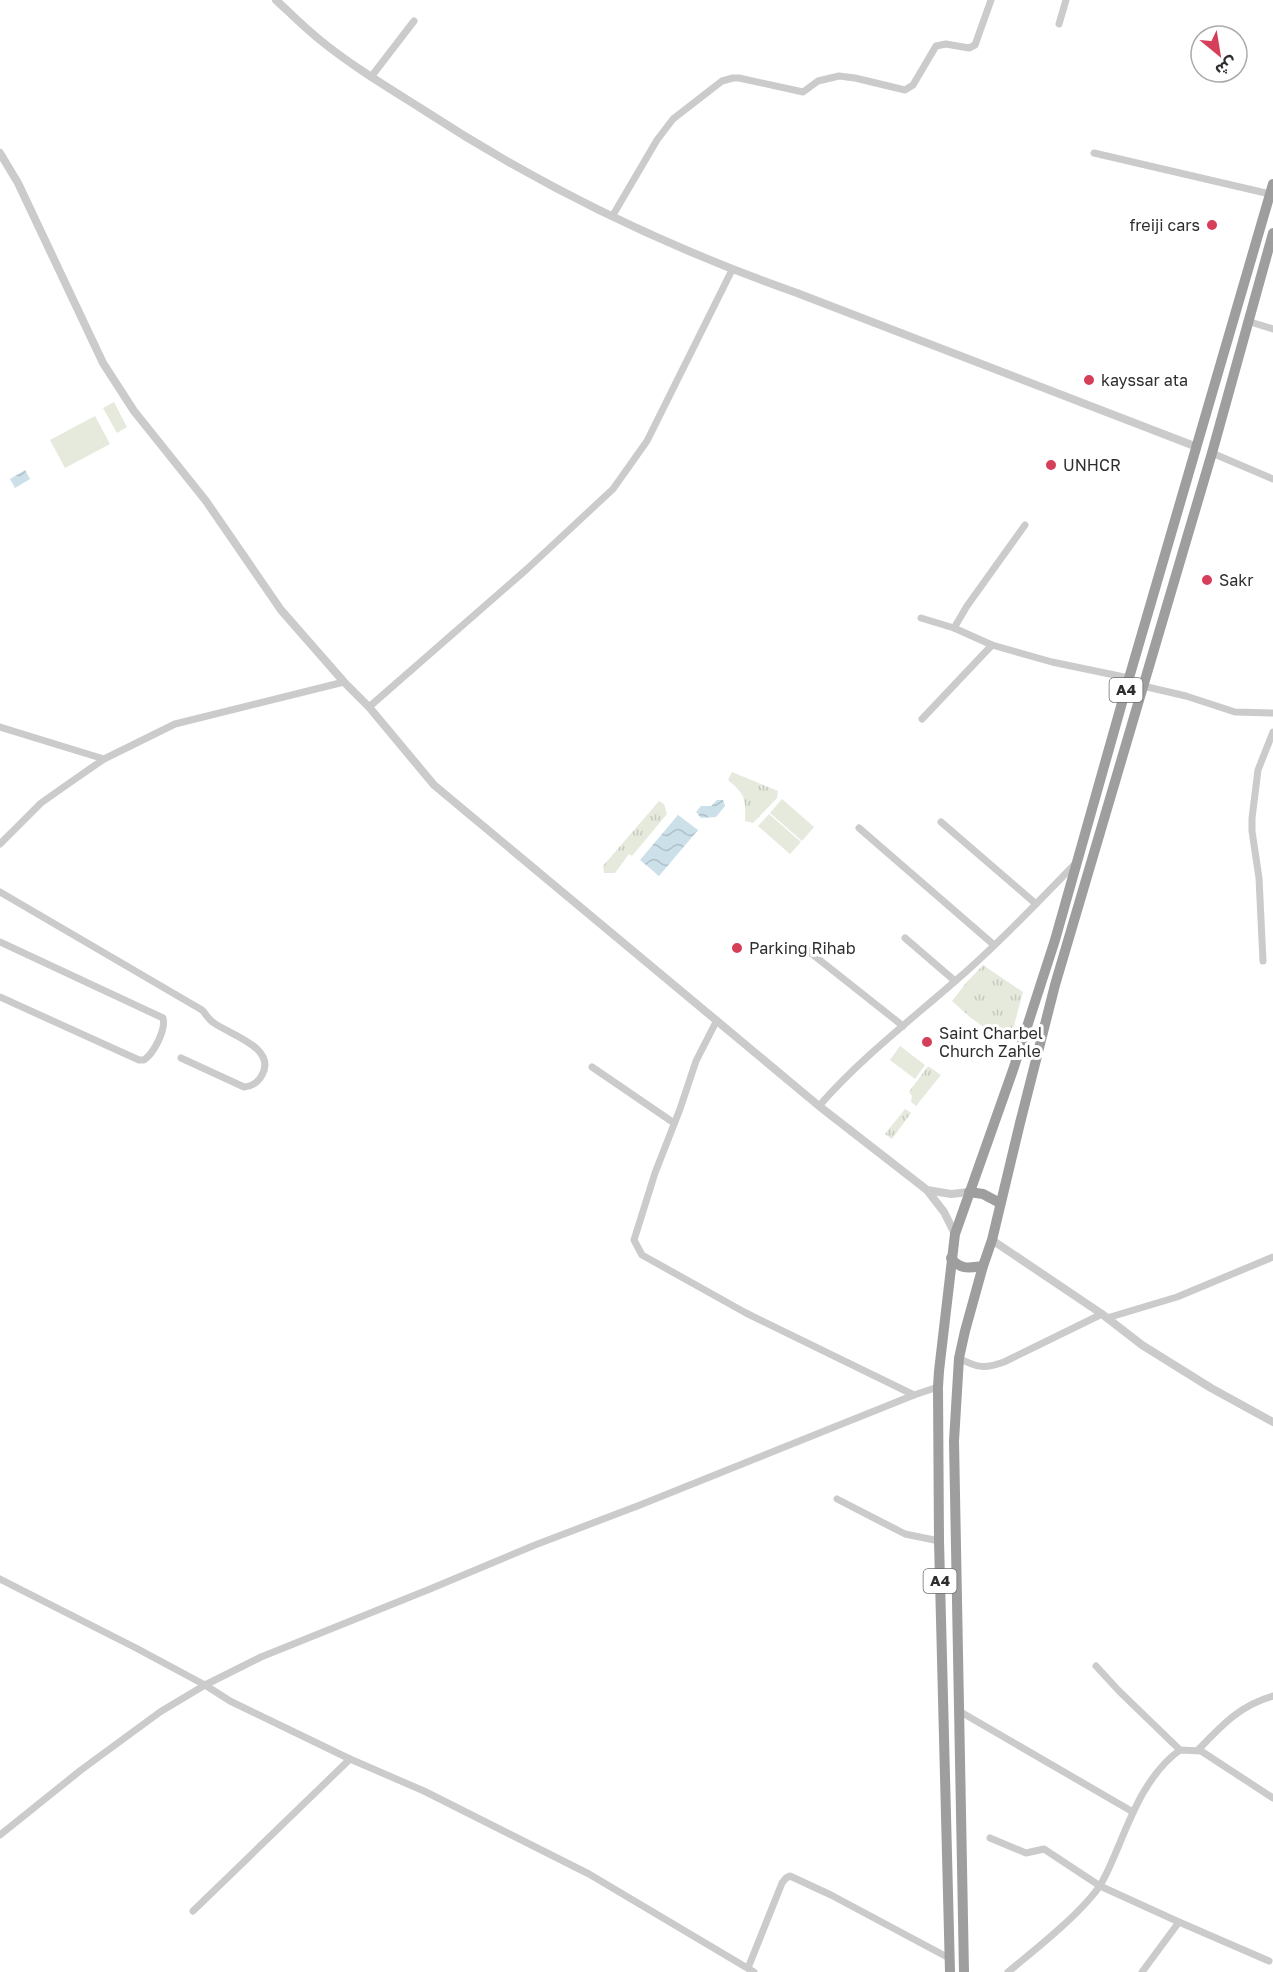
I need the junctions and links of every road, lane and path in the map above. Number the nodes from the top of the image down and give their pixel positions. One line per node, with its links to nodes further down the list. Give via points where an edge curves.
1 (276, 0): 6 (street, via 320,40)
2 (991, 0): 10 (street, via 975,45 936,46 913,85 905,90 847,77 818,81 802,92 739,78 722,81 665,127)
3 (1066, 0): 5 (street)
4 (414, 21): 6 (street)
5 (1059, 24)
6 (371, 76): 10 (street, via 490,153)
7 (0, 153): 24 (street, via 112,378 206,501 281,610)
8 (1094, 153): 9 (street)
9 (1272, 189): 16 (highway, A4)
10 (613, 215): 13 (street)
11 (1273, 233): 12 (highway, A4)
12 (1270, 257): 14 (highway, A4)
13 (732, 270): 16 (street); 26 (street, via 647,441 613,489)
14 (1247, 321): 15 (street); 17 (highway, A4)
15 (1273, 329)
16 (1197, 447): 23 (highway, A4)
17 (1212, 453): 18 (street); 25 (highway, A4)
18 (1273, 479)
19 (1025, 525): 21 (street)
20 (921, 618): 21 (street)
21 (954, 628): 22 (street)
22 (992, 645): 23 (street); 28 (street)
23 (1129, 678): 35 (highway, A4)
24 (344, 682): 26 (street); 31 (street, via 175,724)
25 (1143, 686): 27 (street, via 1234,712); 53 (highway, A4, via 1055,985)
26 (369, 707): 45 (street, via 434,785)
27 (1273, 713)
28 (922, 719)
29 (0, 727): 31 (street)
30 (1273, 732): 42 (street, via 1258,770 1252,818)
31 (104, 759): 34 (street, via 41,803)
32 (941, 822): 37 (street)
33 (859, 828): 40 (street)
34 (0, 844)
35 (1076, 863): 37 (street); 52 (highway, A4, via 1044,973)
36 (0, 892): 47 (street, via 202,1010 216,1024 261,1052 266,1060 258,1081 244,1087)
37 (1036, 904): 40 (street)
38 (905, 938): 43 (street)
39 (0, 942): 44 (street, via 163,1018 164,1026 150,1054 139,1060)
40 (994, 945): 43 (street)
41 (807, 950): 46 (street)
42 (1263, 961)
43 (955, 981): 46 (street)
44 (0, 996)
45 (717, 1020): 49 (street); 50 (street, via 696,1060)
46 (903, 1026): 49 (street)
47 (181, 1058)
48 (592, 1067): 50 (street)
49 (819, 1106): 51 (street)
50 (674, 1123): 62 (street, via 634,1240 642,1255 746,1314)
51 (927, 1190): 52 (street); 54 (street)
52 (969, 1192): 53 (highway); 54 (highway, A4)
53 (1000, 1203): 55 (highway, A4)
54 (955, 1234): 57 (highway, A4)
55 (992, 1240): 58 (highway, A4); 59 (street)
56 (1273, 1257): 59 (street, via 1177,1297)
57 (951, 1258): 58 (highway, via 963,1268); 61 (highway, A4)
58 (983, 1266): 60 (highway, A4)
59 (1105, 1316): 60 (street, via 990,1367 971,1365); 63 (street, via 1167,1361)
60 (959, 1358): 70 (highway, A4, via 954,1441)
61 (938, 1387): 62 (street); 65 (highway, A4)
62 (914, 1395): 68 (street, via 261,1657)
63 (1273, 1422)
64 (837, 1499): 65 (street, via 905,1534)
65 (939, 1541): 81 (highway, A4)
66 (0, 1579): 68 (street)
67 (1096, 1666): 71 (street)
68 (205, 1685): 73 (street); 76 (street, via 160,1712)
69 (1273, 1696): 72 (street, via 1233,1715)
70 (958, 1711): 75 (street); 86 (highway, A4)
71 (1180, 1750): 72 (street); 75 (street, via 1161,1766)
72 (1198, 1750): 74 (street)
73 (350, 1759): 79 (street); 83 (street, via 424,1791 589,1874)
74 (1273, 1798)
75 (1133, 1812): 78 (street)
76 (0, 1835)
77 (990, 1838): 78 (street, via 1026,1853 1044,1849)
78 (1100, 1886): 80 (street); 84 (street)
79 (193, 1911)
80 (1179, 1922): 82 (street); 87 (street)
81 (949, 1958): 83 (street, via 790,1876 782,1883); 85 (highway, A4)
82 (1269, 1961)
83 (751, 1970)
84 (1013, 1971)
85 (950, 1972)
86 (964, 1972)
87 (1142, 1972)

